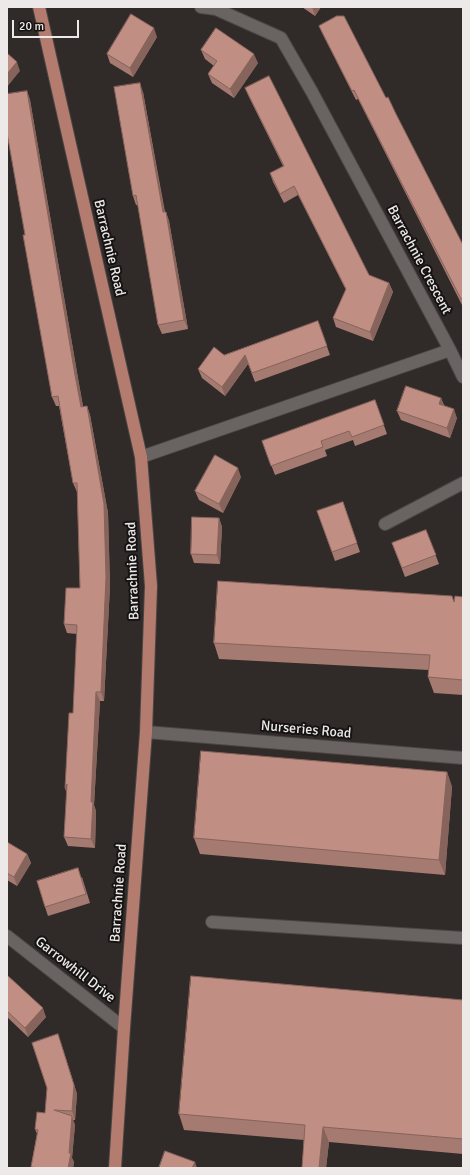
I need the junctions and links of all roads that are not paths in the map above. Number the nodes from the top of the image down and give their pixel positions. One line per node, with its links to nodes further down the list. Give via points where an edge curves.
1 (39, 7): 5 (main road, Barrachnie Road)
2 (201, 7): 3 (street, Barrachnie Crescent, via 216,9 282,38)
3 (450, 350): 4 (street, Barrachnie Crescent); 5 (street)
4 (463, 377)
5 (141, 457): 8 (main road, Barrachnie Road, via 151,586)
6 (463, 483): 7 (street)
7 (385, 524)
8 (146, 732): 9 (street, Nurseries Road); 13 (main road, Barrachnie Road)
9 (463, 758)
10 (212, 922): 12 (street)
11 (7, 936): 13 (street, Garrowhill Drive)
12 (463, 938)
13 (124, 1028): 14 (main road, Barrachnie Road)
14 (116, 1168)

